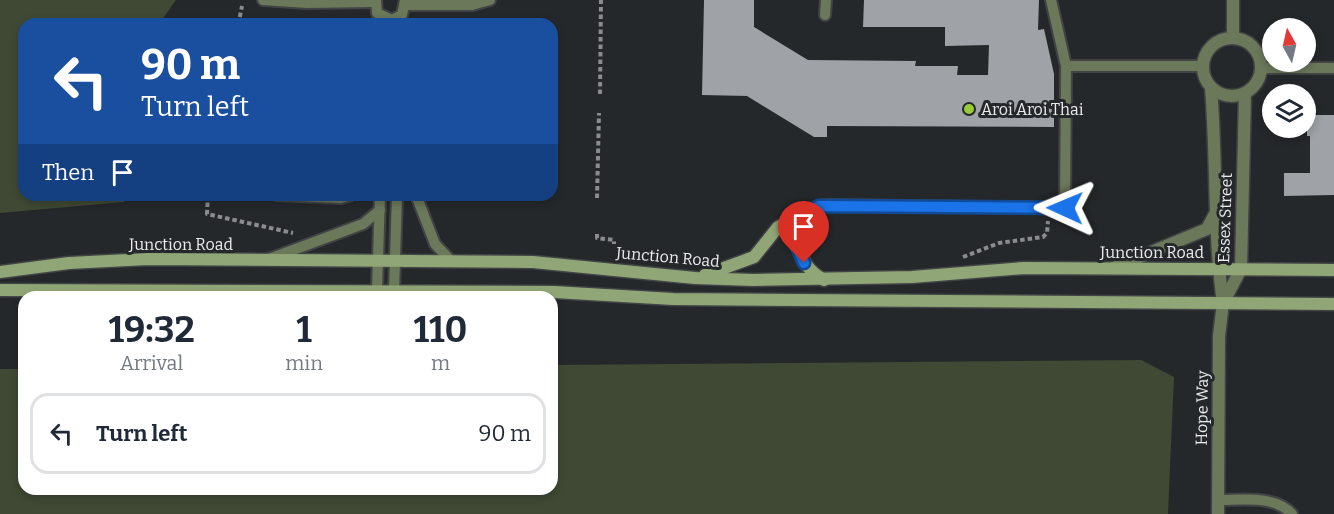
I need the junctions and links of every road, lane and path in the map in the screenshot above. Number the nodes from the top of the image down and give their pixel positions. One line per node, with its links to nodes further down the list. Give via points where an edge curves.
1 (263, 0): 7 (lane)
2 (490, 0): 8 (lane, via 472,5)
3 (601, 0): 20 (path)
4 (826, 0): 10 (lane)
5 (1051, 0): 15 (lane)
6 (1233, 0): 14 (street)
7 (375, 1): 12 (lane)
8 (405, 2): 13 (lane)
9 (242, 6): 11 (path)
10 (825, 15)
11 (240, 18)
12 (380, 18)
13 (400, 18)
14 (1233, 38): 16 (street, via 1211,46); 17 (street, via 1245,41 1255,50)
15 (1066, 66): 16 (lane); 30 (lane, via 1065,208 831,205 819,206)
16 (1202, 66): 19 (street)
17 (1261, 68): 18 (lane); 21 (street, via 1256,82)
18 (1334, 68)
19 (1211, 88): 21 (street, via 1224,95); 28 (street, Essex Street)
20 (600, 93)
21 (1245, 93): 42 (street, Essex Street)
22 (599, 114): 23 (path)
23 (597, 198)
24 (208, 201): 32 (path, via 207,214)
25 (380, 201): 29 (lane)
26 (396, 201): 38 (lane)
27 (418, 201): 39 (lane, via 435,244)
28 (1218, 206): 40 (street, via 1207,230); 41 (street, Essex Street)
29 (380, 210): 36 (lane, via 363,224); 37 (lane)
30 (800, 216): 45 (main road, via 778,228 754,257); 46 (main road, via 800,255 810,270)
31 (1048, 218): 35 (path, via 1043,237 999,243)
32 (293, 233)
33 (597, 234): 34 (path, via 597,238 614,240)
34 (614, 244)
35 (960, 258)
36 (266, 260): 37 (main road, Junction Road); 44 (main road, Junction Road, via 100,261)
37 (378, 261): 38 (main road, Junction Road); 48 (lane)
38 (395, 261): 39 (main road, Junction Road); 49 (lane)
39 (451, 261): 45 (main road, Junction Road, via 532,262)
40 (1113, 268): 41 (main road, Junction Road); 46 (main road, Junction Road, via 1024,268)
41 (1218, 269): 42 (main road, Junction Road); 51 (street, Essex Street)
42 (1241, 269): 43 (main road, Junction Road); 51 (street, Essex Street)
43 (1334, 270)
44 (0, 272)
45 (695, 278): 46 (main road, Junction Road)
46 (824, 280)
47 (0, 290): 48 (main road)
48 (377, 290): 49 (main road)
49 (394, 291)
50 (558, 292): 51 (main road, via 672,299)
51 (1223, 303): 52 (main road); 53 (street, Hope Way, via 1219,336)
52 (1334, 304)
53 (1218, 500): 54 (street, Hope Way); 55 (lane, via 1270,501)
54 (1218, 514)
55 (1292, 514)

